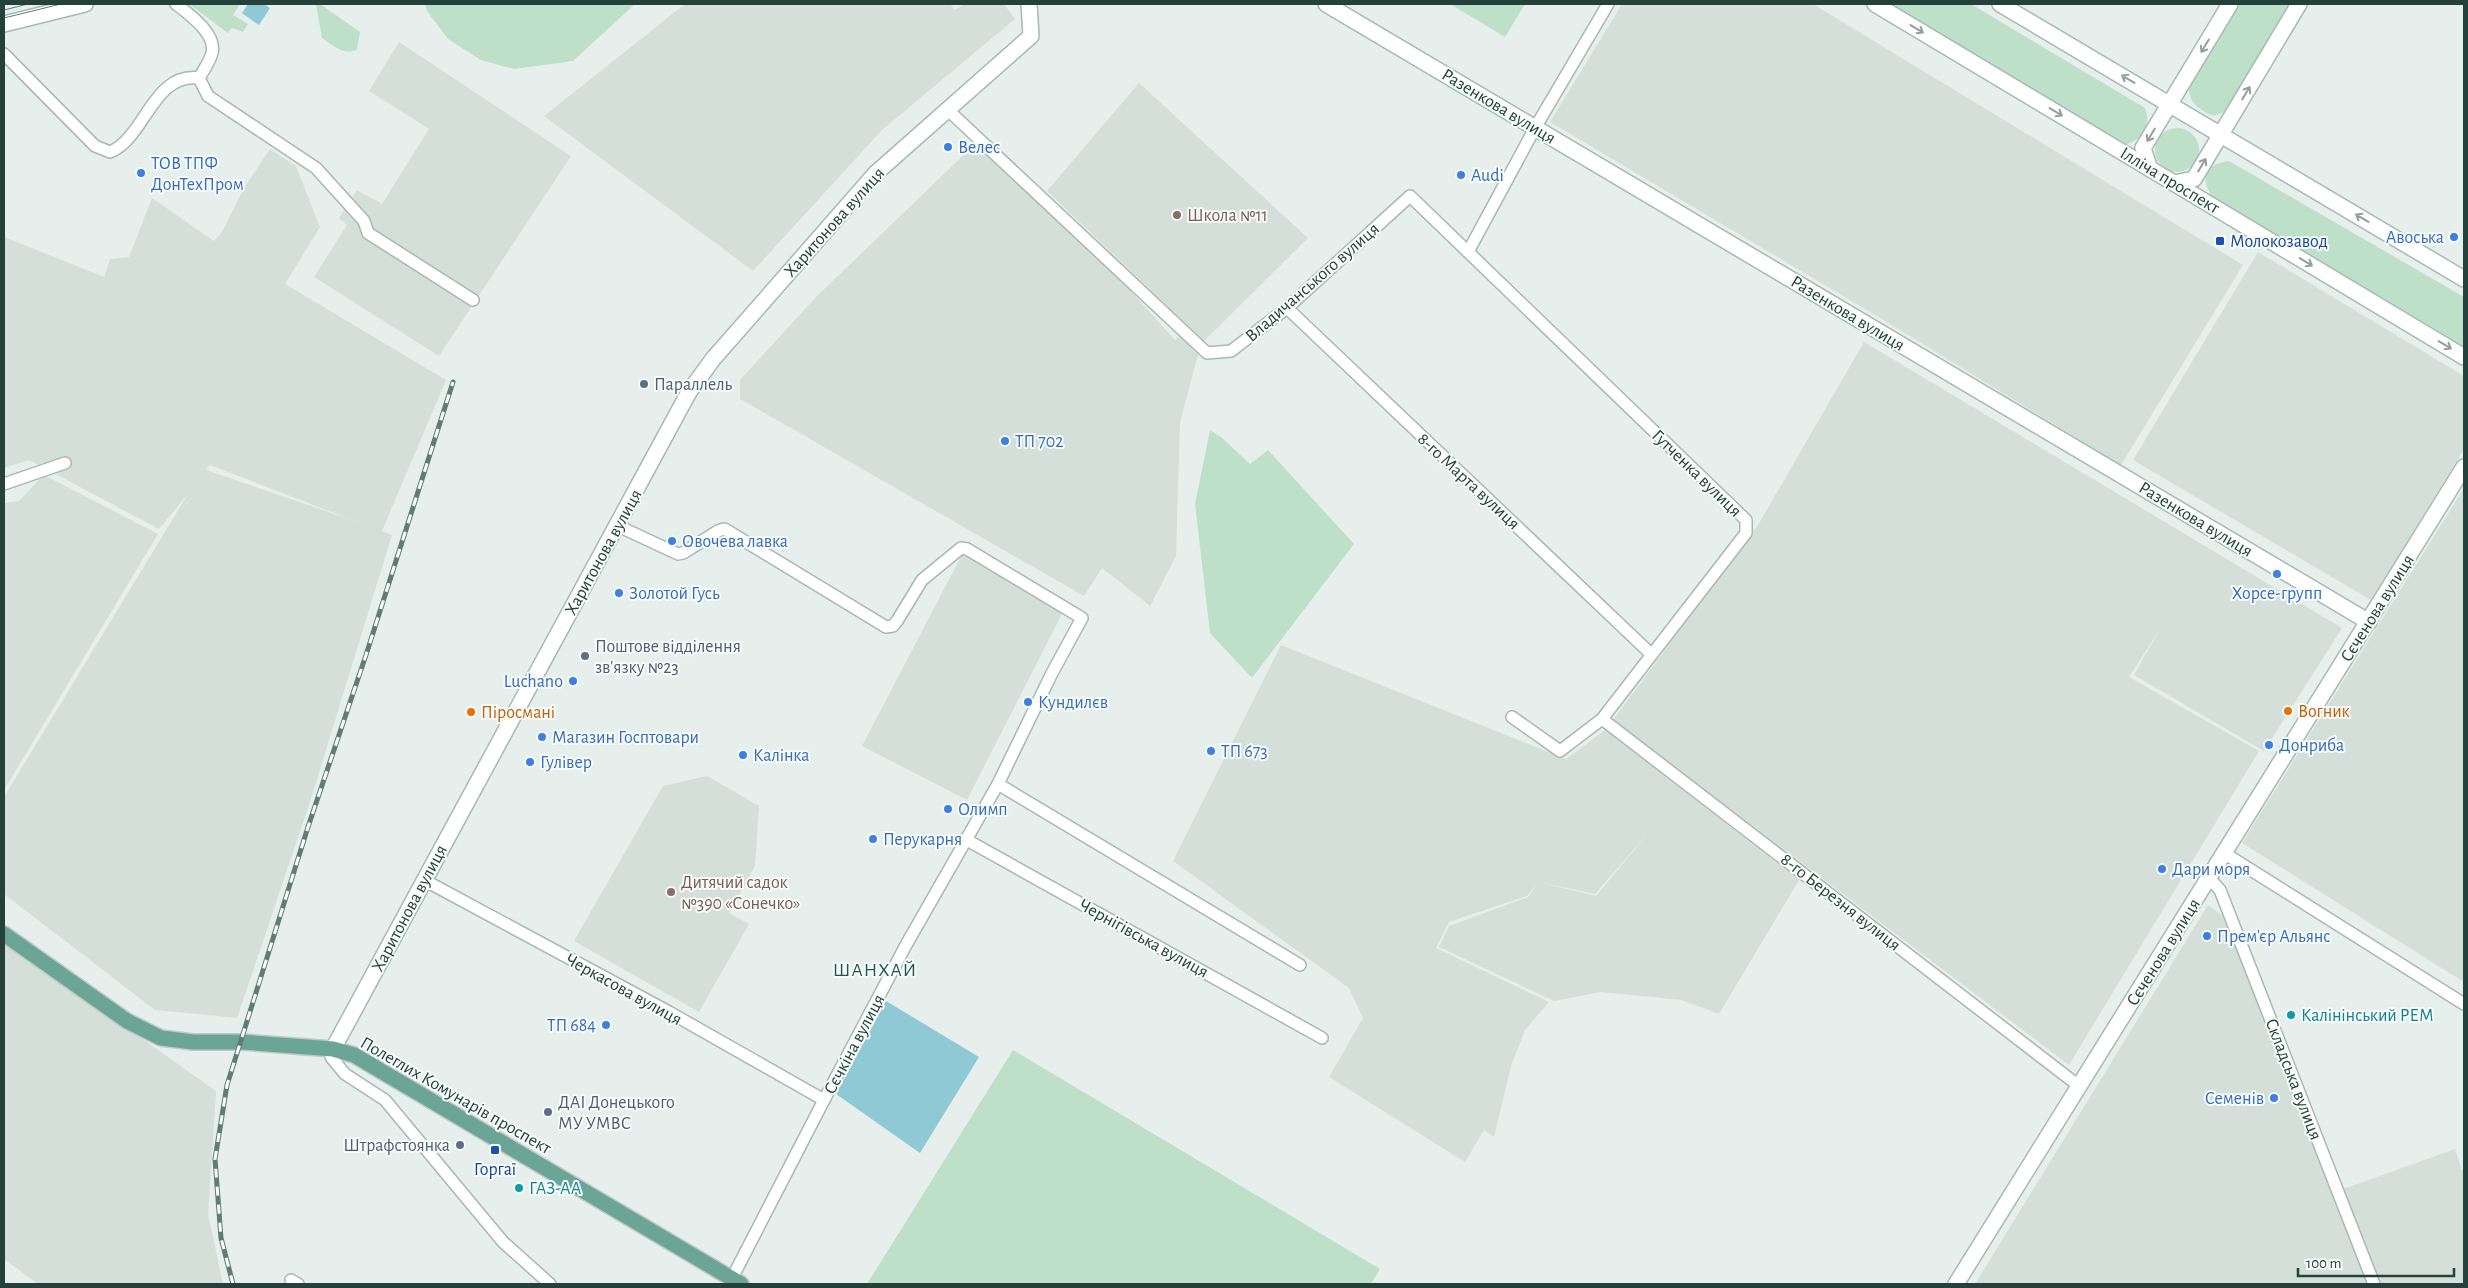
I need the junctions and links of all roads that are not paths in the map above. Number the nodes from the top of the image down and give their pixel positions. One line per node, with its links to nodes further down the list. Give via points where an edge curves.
1 (85, 4): 10 (street)
2 (176, 4): 12 (street, via 200,26 211,42 212,54)
3 (1029, 4): 14 (street, Харитонова вулиця, via 1031,36)
4 (1326, 4): 15 (street, Разенкова вулиця)
5 (1608, 4): 15 (street)
6 (1875, 4): 17 (street, Ілліча проспект, one-way to 17)
7 (2000, 4): 13 (street, one-way to 7)
8 (2230, 4): 13 (street, one-way to 13)
9 (2299, 4): 16 (street, one-way to 9)
10 (4, 24)
11 (4, 54): 12 (street, via 94,146 110,152 117,150 126,140 168,87 191,77)
12 (200, 78): 22 (street, via 213,100 316,168 364,221 368,233)
13 (2170, 104): 16 (street); 17 (street, one-way to 17, via 2143,148)
14 (948, 110): 23 (street, Владичанського вулиця, via 1207,352 1231,351); 28 (street, Харитонова вулиця, via 876,173 712,359 689,392)
15 (1535, 128): 20 (street); 29 (street, Разенкова вулиця)
16 (2220, 134): 18 (street, one-way to 16, via 2194,179); 21 (street, one-way to 16)
17 (2150, 169): 18 (street, Ілліча проспект)
18 (2174, 183): 24 (street, Ілліча проспект, one-way to 24)
19 (1410, 196): 20 (street, Гутченка вулиця); 23 (street, Владичанського вулиця)
20 (1468, 252): 30 (street, Гутченка вулиця, via 1746,520 1746,533)
21 (2464, 279)
22 (473, 300)
23 (1286, 308): 30 (street, 8-го Марта вулиця)
24 (2464, 357)
25 (65, 463): 27 (street)
26 (2464, 467): 29 (street, Сєченова вулиця)
27 (4, 484)
28 (618, 526): 33 (street, Сєчкіна вулиця, via 678,554 724,529 886,627 897,621 922,580 961,548 968,549 1082,618); 37 (street, Харитонова вулиця)
29 (2369, 622): 35 (street, Сєченова вулиця)
30 (1651, 654): 32 (street, Гутченка вулиця)
31 (1512, 717): 32 (street, Гутченка вулиця, via 1560,751)
32 (1602, 719): 43 (street, 8-го Березня вулиця)
33 (998, 784): 34 (street, Сєчкіна вулиця); 39 (street)
34 (965, 839): 41 (street, Чернігівська вулиця); 44 (street, Сєчкіна вулиця)
35 (2224, 853): 36 (street, Сєченова вулиця); 40 (street)
36 (2209, 878): 43 (street, Сєченова вулиця); 48 (street, Складська вулиця, via 2220,890)
37 (424, 880): 42 (street, Харитонова вулиця); 44 (street, Черкасова вулиця)
38 (4, 934): 42 (main road, Полеглих Комунарів проспект, via 126,1021 161,1038)
39 (1300, 965)
40 (2464, 1004)
41 (1322, 1038)
42 (333, 1049): 45 (main road, Полеглих Комунарів проспект, via 354,1054); 46 (street, via 331,1058 345,1074 385,1100 502,1242)
43 (2079, 1086): 47 (street, Сєченова вулиця)
44 (824, 1100): 45 (street, Сєчкіна вулиця)
45 (734, 1283)
46 (550, 1284)
47 (1956, 1284)
48 (2374, 1284)

